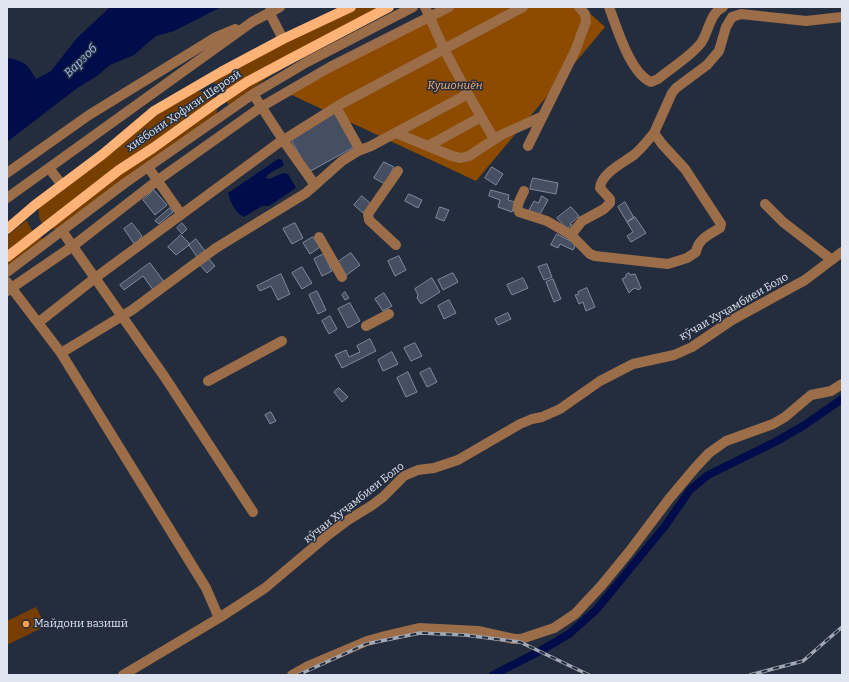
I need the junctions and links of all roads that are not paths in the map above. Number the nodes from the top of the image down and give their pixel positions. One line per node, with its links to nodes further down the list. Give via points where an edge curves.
1 (280, 7): 11 (street)
2 (351, 7): 15 (main road, хиёбони Ҳофизи Шерозӣ)
3 (389, 7): 48 (main road, хиёбони Ҳофизи Шерозӣ, via 247,82 119,170)
4 (413, 7): 17 (street, via 307,62)
5 (425, 7): 12 (street)
6 (449, 7): 12 (street)
7 (523, 7): 16 (street)
8 (579, 7): 22 (street, via 585,14 586,22 576,49)
9 (608, 7): 10 (street, via 631,62 646,80 651,82 702,42 717,10)
10 (723, 7)
11 (269, 12): 14 (street); 15 (street)
12 (429, 16): 16 (street); 19 (street, via 330,67)
13 (842, 16): 24 (street, via 806,21 742,14 732,17 726,27 719,51 672,93)
14 (252, 22): 31 (street); 33 (street, via 216,37 184,56 89,115)
15 (283, 39): 35 (main road, хиёбони Ҳофизи Шерозӣ, via 154,111)
16 (444, 49): 18 (street); 20 (street)
17 (253, 94): 19 (street); 30 (street)
18 (468, 94): 21 (street); 23 (street)
19 (261, 107): 26 (street); 34 (street)
20 (336, 107): 26 (street); 29 (street)
21 (481, 116): 25 (street); 27 (street)
22 (543, 116): 25 (street); 28 (street)
23 (396, 133): 27 (street); 29 (street)
24 (654, 133): 43 (street, via 636,153 606,175 600,188 610,199 610,203 582,221); 43 (street, via 685,169 720,222 720,228 703,238 696,252 668,264 595,256)
25 (494, 139): 27 (street, via 469,156 461,158)
26 (283, 140): 36 (street); 40 (street)
27 (428, 146)
28 (528, 146)
29 (360, 150): 36 (street, via 342,161)
30 (148, 167): 34 (street); 42 (street)
31 (49, 168): 35 (street); 38 (street)
32 (398, 171): 45 (street, via 368,214 369,220)
33 (7, 173)
34 (158, 180): 40 (street); 46 (street)
35 (62, 185): 41 (main road, хиёбони Ҳофизи Шерозӣ)
36 (315, 185): 55 (street, via 216,248)
37 (524, 191): 43 (street, via 517,205 519,212)
38 (7, 198)
39 (765, 204): 49 (street, via 783,222)
40 (181, 214): 52 (street)
41 (7, 229)
42 (62, 231): 46 (street); 50 (street)
43 (571, 235)
44 (319, 237): 51 (street)
45 (396, 245)
46 (73, 246): 52 (street); 53 (street)
47 (842, 252): 49 (street, кӯчаи Хуҷамбиеи Боло)
48 (7, 257)
49 (832, 260): 63 (street, кӯчаи Хуҷамбиеи Боло, via 805,280 732,320 692,347 674,355 633,364 600,381 560,409 520,424 458,460 404,476 371,506 328,535 266,588)
50 (7, 272)
51 (342, 277)
52 (95, 278): 55 (street); 56 (street)
53 (9, 287): 56 (street)
54 (390, 314): 57 (street)
55 (122, 315): 59 (street); 62 (street)
56 (39, 322): 59 (street)
57 (366, 326)
58 (282, 341): 60 (street)
59 (61, 353): 63 (street, via 206,588)
60 (208, 381)
61 (842, 384): 65 (street, via 831,391 811,395 779,421 730,440 709,453 668,499 602,585 575,614 554,628 520,639 478,631 420,628 367,641)
62 (253, 512)
63 (220, 618): 64 (street, кӯчаи Хуҷамбиеи Боло)
64 (123, 675)
65 (292, 675)

